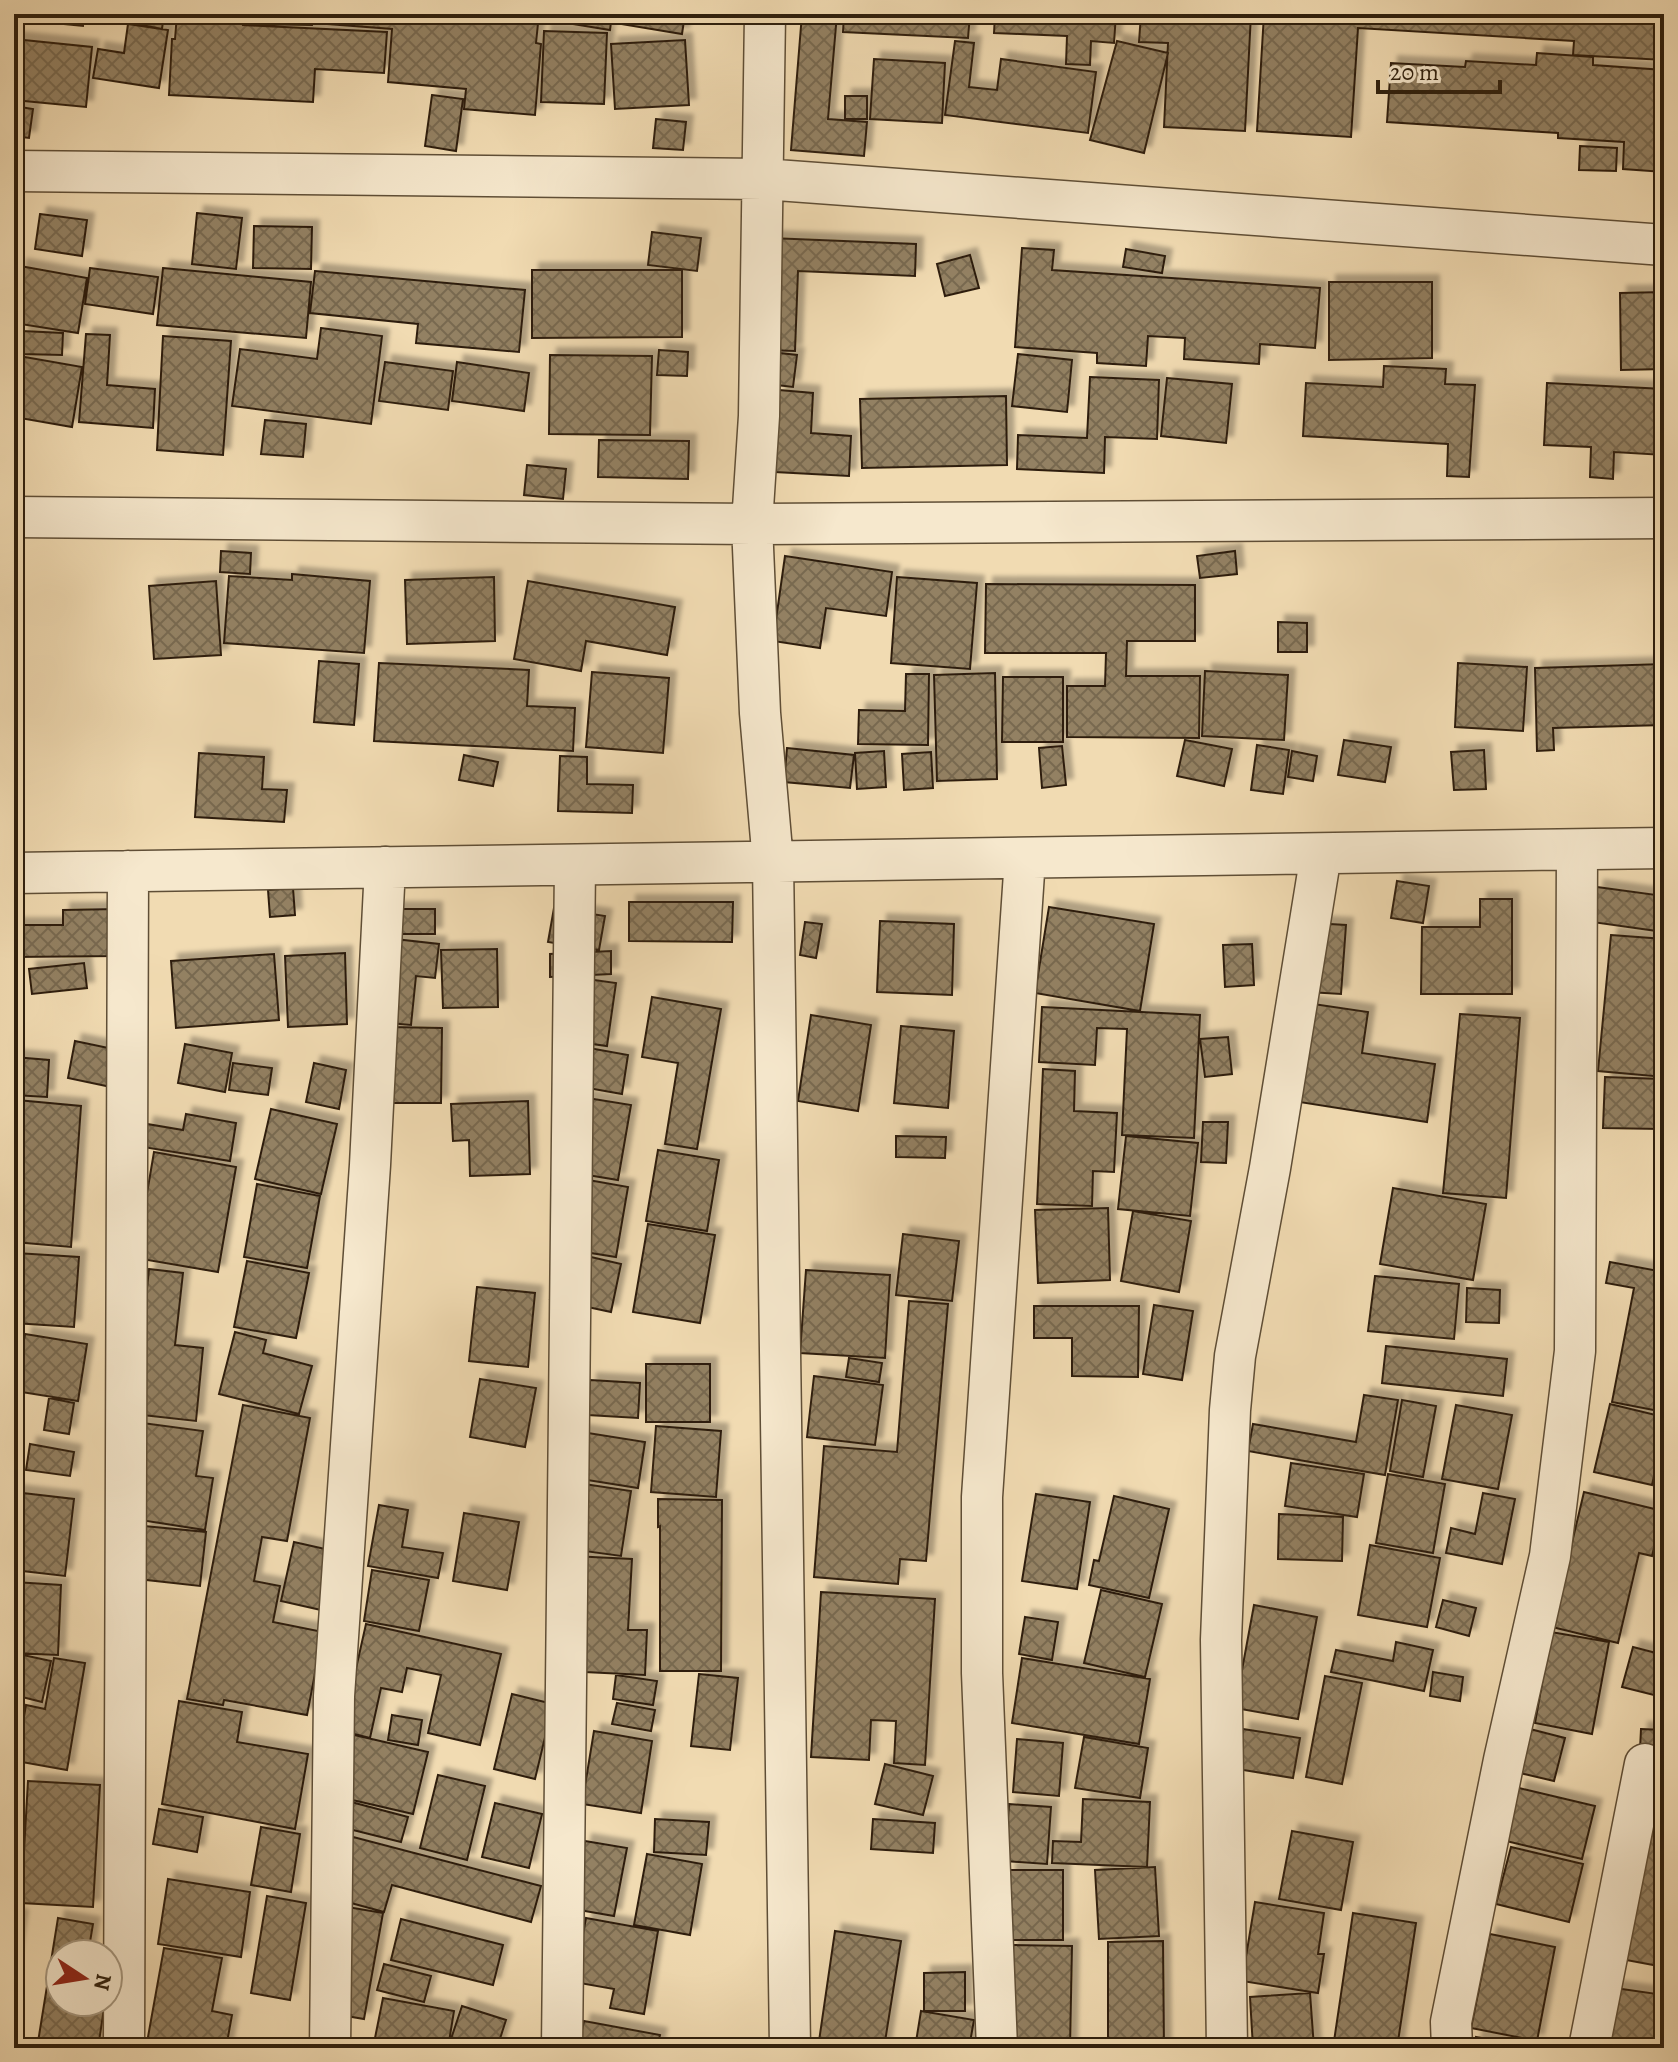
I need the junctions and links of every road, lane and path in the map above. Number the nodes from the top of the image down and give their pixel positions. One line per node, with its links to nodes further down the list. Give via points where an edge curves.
1 (765, 14): 3 (street)
2 (14, 171): 3 (street)
3 (762, 179): 4 (street); 7 (street)
4 (1664, 245)
5 (14, 517): 7 (street)
6 (1664, 518): 7 (street)
7 (752, 524): 12 (street)
8 (1664, 848): 9 (street)
9 (1577, 850): 10 (street); 24 (street, via 1575,1351 1550,1556 1451,2022)
10 (1321, 854): 11 (street); 23 (street, via 1230,1410 1221,1640)
11 (1025, 858): 12 (street); 22 (street, via 982,1497 982,1673)
12 (773, 862): 13 (street); 21 (street)
13 (575, 865): 14 (street); 20 (street)
14 (385, 867): 15 (street); 19 (street, via 334,1696)
15 (128, 871): 16 (street); 18 (street)
16 (14, 873)
17 (1645, 1764): 25 (street)
18 (124, 2048)
19 (330, 2048)
20 (562, 2048)
21 (790, 2048)
22 (997, 2048)
23 (1227, 2048)
24 (1452, 2048)
25 (1589, 2048)

